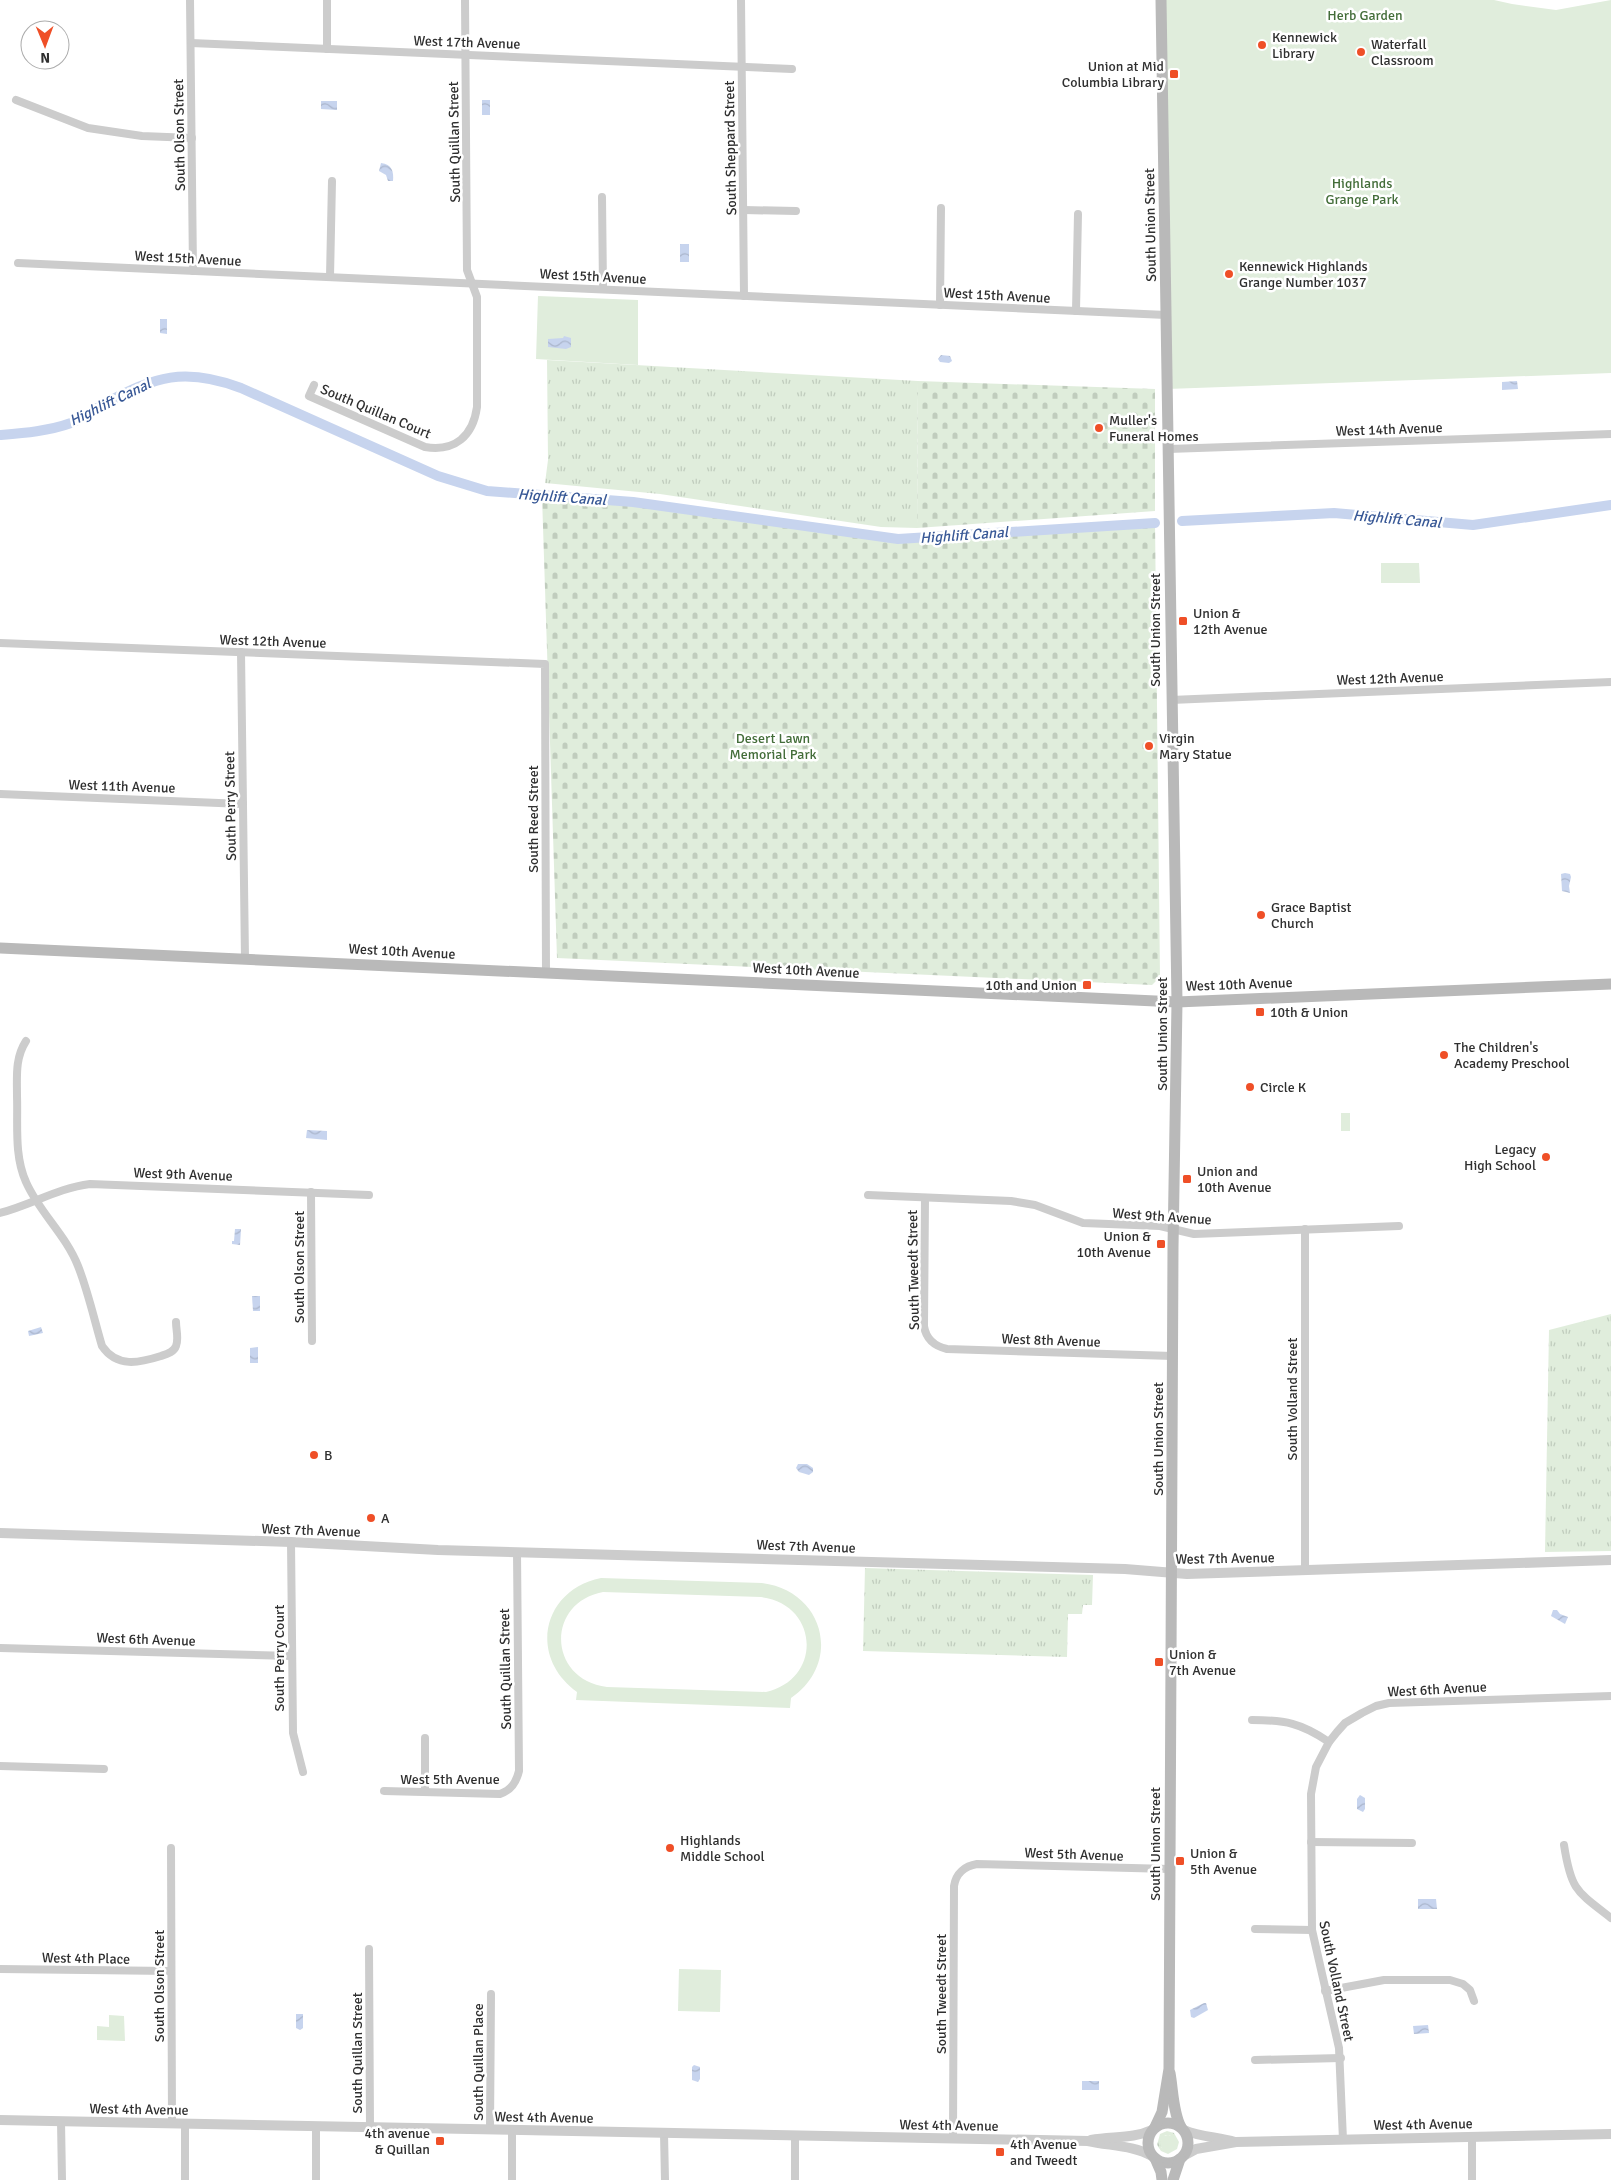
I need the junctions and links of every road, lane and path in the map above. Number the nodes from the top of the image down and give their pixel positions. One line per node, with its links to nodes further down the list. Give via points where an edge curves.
1 (190, 0): 6 (street, South Olson Street)
2 (327, 0): 7 (street)
3 (465, 0): 8 (street, South Quillan Street)
4 (741, 0): 9 (street, South Sheppard Street)
5 (1161, 0): 27 (main road, South Union Street)
6 (191, 43): 7 (street, West 17th Avenue); 12 (street, South Olson Street)
7 (327, 49): 8 (street, West 17th Avenue)
8 (465, 55): 9 (street, West 17th Avenue); 22 (street, South Quillan Street, via 467,270)
9 (742, 66): 10 (street, West 17th Avenue); 16 (street, South Sheppard Street)
10 (792, 68)
11 (16, 100): 12 (street, via 88,128 142,136)
12 (192, 138): 20 (street, South Olson Street)
13 (332, 181): 21 (street)
14 (602, 197): 23 (street)
15 (941, 208): 25 (street)
16 (744, 210): 17 (street); 24 (street, South Sheppard Street)
17 (796, 211)
18 (1078, 214): 26 (street)
19 (18, 263): 20 (street, West 15th Avenue)
20 (194, 271): 21 (street, West 15th Avenue)
21 (330, 277): 22 (street, West 15th Avenue)
22 (472, 283): 23 (street, West 15th Avenue); 28 (street, South Quillan Court, via 476,297 477,407 470,431 458,443 441,448 419,446 309,396)
23 (603, 289): 24 (street, West 15th Avenue)
24 (744, 296): 25 (street, West 15th Avenue)
25 (940, 305): 26 (street, West 15th Avenue)
26 (1076, 311): 27 (street, West 15th Avenue)
27 (1166, 315): 30 (main road, South Union Street)
28 (314, 385)
29 (1611, 434): 30 (street, West 14th Avenue)
30 (1168, 449): 35 (main road, South Union Street)
31 (0, 643): 32 (street, West 12th Avenue)
32 (241, 652): 33 (street, West 12th Avenue); 37 (street, South Perry Street)
33 (545, 664): 40 (street, South Reed Street)
34 (1611, 682): 35 (street, West 12th Avenue)
35 (1171, 700): 42 (main road, South Union Street)
36 (0, 794): 37 (street, West 11th Avenue)
37 (243, 804): 39 (street, South Perry Street)
38 (0, 948): 39 (main road, West 10th Avenue)
39 (245, 959): 40 (main road, West 10th Avenue)
40 (546, 973): 42 (main road, West 10th Avenue)
41 (1611, 984): 42 (main road, West 10th Avenue)
42 (1177, 1002): 51 (main road, South Union Street)
43 (26, 1041): 48 (street, via 20,1049 17,1064 18,1146 23,1175)
44 (311, 1192): 45 (street, West 9th Avenue); 48 (street, West 9th Avenue, via 90,1184 72,1186); 55 (street, South Olson Street)
45 (369, 1195)
46 (868, 1195): 47 (street, West 9th Avenue)
47 (925, 1198): 51 (street, West 9th Avenue, via 1011,1201 1083,1223); 54 (street, South Tweedt Street, via 924,1326)
48 (36, 1200): 49 (street, West 9th Avenue); 53 (street, via 79,1267 102,1346 107,1353 119,1361 134,1363 168,1353 177,1345)
49 (0, 1213)
50 (1399, 1226): 52 (street, West 9th Avenue)
51 (1174, 1229): 52 (street, West 9th Avenue, via 1194,1234); 56 (main road, South Union Street)
52 (1305, 1229): 61 (street, South Volland Street)
53 (176, 1322)
54 (930, 1340): 56 (street, West 8th Avenue, via 947,1349)
55 (312, 1341)
56 (1173, 1356): 62 (main road, South Union Street)
57 (0, 1533): 58 (street, West 7th Avenue)
58 (291, 1542): 59 (street, West 7th Avenue); 64 (street, South Perry Court)
59 (517, 1552): 62 (street, West 7th Avenue); 72 (street, South Quillan Street, via 519,1772)
60 (1611, 1560): 61 (street, West 7th Avenue)
61 (1304, 1570): 62 (street, West 7th Avenue)
62 (1172, 1573): 80 (main road, South Union Street)
63 (0, 1648): 64 (street, West 6th Avenue)
64 (292, 1656): 71 (street, South Perry Court, via 293,1733)
65 (1611, 1696): 68 (street, West 6th Avenue, via 1389,1703 1376,1706 1345,1723)
66 (1252, 1720): 68 (street, via 1292,1722)
67 (425, 1738): 74 (street)
68 (1329, 1742): 75 (street, South Volland Street, via 1312,1778)
69 (0, 1766): 70 (street)
70 (104, 1769)
71 (303, 1772)
72 (514, 1785): 74 (street, West 5th Avenue, via 500,1794)
73 (384, 1791): 74 (street, West 5th Avenue)
74 (425, 1792)
75 (1311, 1842): 76 (street); 83 (street, South Volland Street)
76 (1412, 1843)
77 (1564, 1845): 81 (street, via 1571,1879 1577,1890)
78 (171, 1848): 86 (street, South Olson Street)
79 (977, 1864): 80 (street, West 5th Avenue); 107 (street, South Tweedt Street, via 962,1870 954,1886)
80 (1170, 1869): 92 (main road, South Union Street)
81 (1611, 1918)
82 (1255, 1929): 83 (street)
83 (1312, 1930): 87 (street, South Volland Street)
84 (369, 1949): 98 (street, South Quillan Street)
85 (0, 1969): 86 (street, West 4th Place)
86 (171, 1971): 95 (street, South Olson Street)
87 (1325, 1991): 89 (street, via 1384,1980 1450,1980 1470,1990); 90 (street, South Volland Street)
88 (491, 1994): 101 (street, South Quillan Place)
89 (1474, 2001)
90 (1340, 2058): 91 (street); 108 (street, South Volland Street)
91 (1254, 2060)
92 (1169, 2069): 99 (main road, South Union Street, via 1162,2112); 100 (main road, South Union Street, via 1175,2115)
93 (0, 2120): 94 (street, West 4th Avenue)
94 (61, 2121): 95 (street, West 4th Avenue); 113 (street)
95 (172, 2124): 96 (street, West 4th Avenue)
96 (185, 2124): 97 (street, West 4th Avenue); 114 (street)
97 (316, 2126): 98 (street, West 4th Avenue); 115 (street)
98 (370, 2127): 101 (street, West 4th Avenue)
99 (1153, 2128): 100 (main road, via 1170,2122); 109 (street, West 4th Avenue, via 1135,2136 1111,2136); 111 (main road, via 1147,2140)
100 (1182, 2128): 110 (street, West 4th Avenue, via 1196,2135); 112 (main road, via 1188,2146)
101 (490, 2130): 102 (street, West 4th Avenue)
102 (512, 2130): 103 (street, West 4th Avenue); 116 (street)
103 (664, 2133): 105 (street, West 4th Avenue); 117 (street)
104 (1611, 2134): 106 (street, West 4th Avenue)
105 (795, 2135): 107 (street, West 4th Avenue); 118 (street)
106 (1472, 2137): 108 (street, West 4th Avenue); 121 (street)
107 (953, 2138): 109 (street, West 4th Avenue)
108 (1343, 2140): 110 (street, West 4th Avenue)
109 (1088, 2141): 111 (street, West 4th Avenue, via 1138,2149)
110 (1236, 2142): 112 (street, West 4th Avenue, via 1196,2149)
111 (1153, 2157): 112 (main road, via 1166,2163); 119 (main road)
112 (1182, 2157): 120 (main road)
113 (62, 2180)
114 (185, 2180)
115 (316, 2180)
116 (512, 2180)
117 (665, 2180)
118 (795, 2180)
119 (1162, 2180)
120 (1173, 2180)
121 (1472, 2180)

